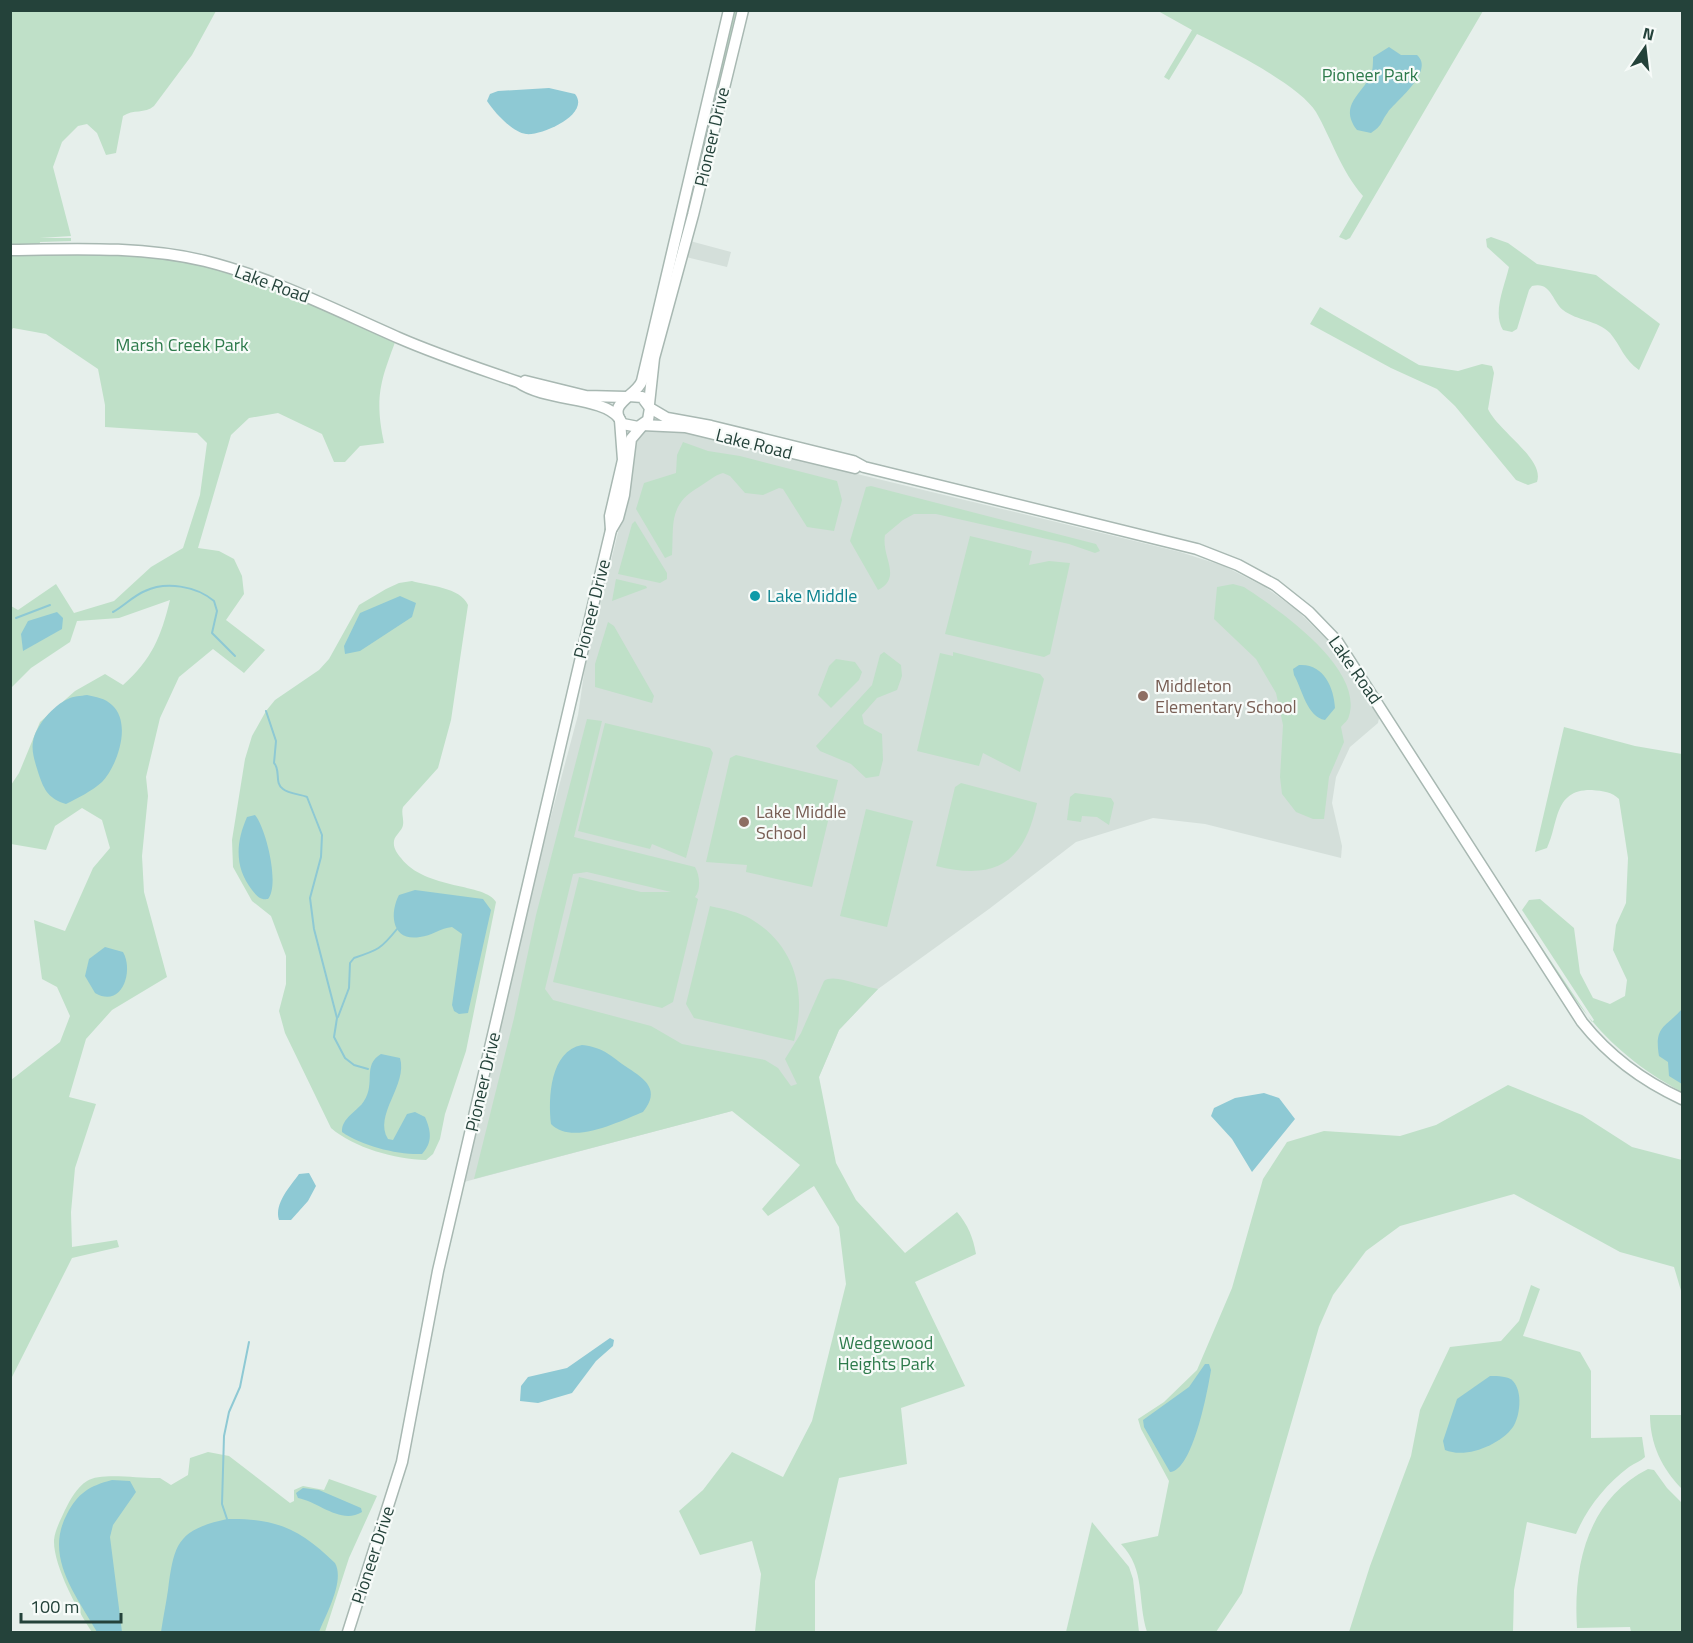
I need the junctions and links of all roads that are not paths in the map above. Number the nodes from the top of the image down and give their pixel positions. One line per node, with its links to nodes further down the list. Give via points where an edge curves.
1 (729, 10): 5 (street, Pioneer Drive, via 642,381)
2 (743, 10): 6 (street, Pioneer Drive, via 654,358)
3 (10, 250): 4 (street, Lake Road, via 121,249 213,263 278,283 425,349)
4 (518, 382): 5 (street, Lake Road, via 529,381 593,397); 7 (street, Lake Road, via 557,397 603,405)
5 (628, 396): 6 (street, via 638,396); 7 (street, via 618,408)
6 (649, 406): 8 (street, via 650,416); 9 (street, Lake Road, via 667,418 722,428)
7 (619, 419): 8 (street, via 630,427); 10 (street, Pioneer Drive, via 622,459 610,516)
8 (642, 425): 9 (street, Lake Road, via 685,427 851,468); 10 (street, Pioneer Drive, via 631,439 626,486)
9 (864, 467): 11 (street, Lake Road, via 1207,552 1249,570 1292,597 1326,628 1351,659 1582,1022 1630,1069)
10 (611, 530): 12 (street, Pioneer Drive, via 438,1271 402,1462)
11 (1683, 1099)
12 (348, 1632)

